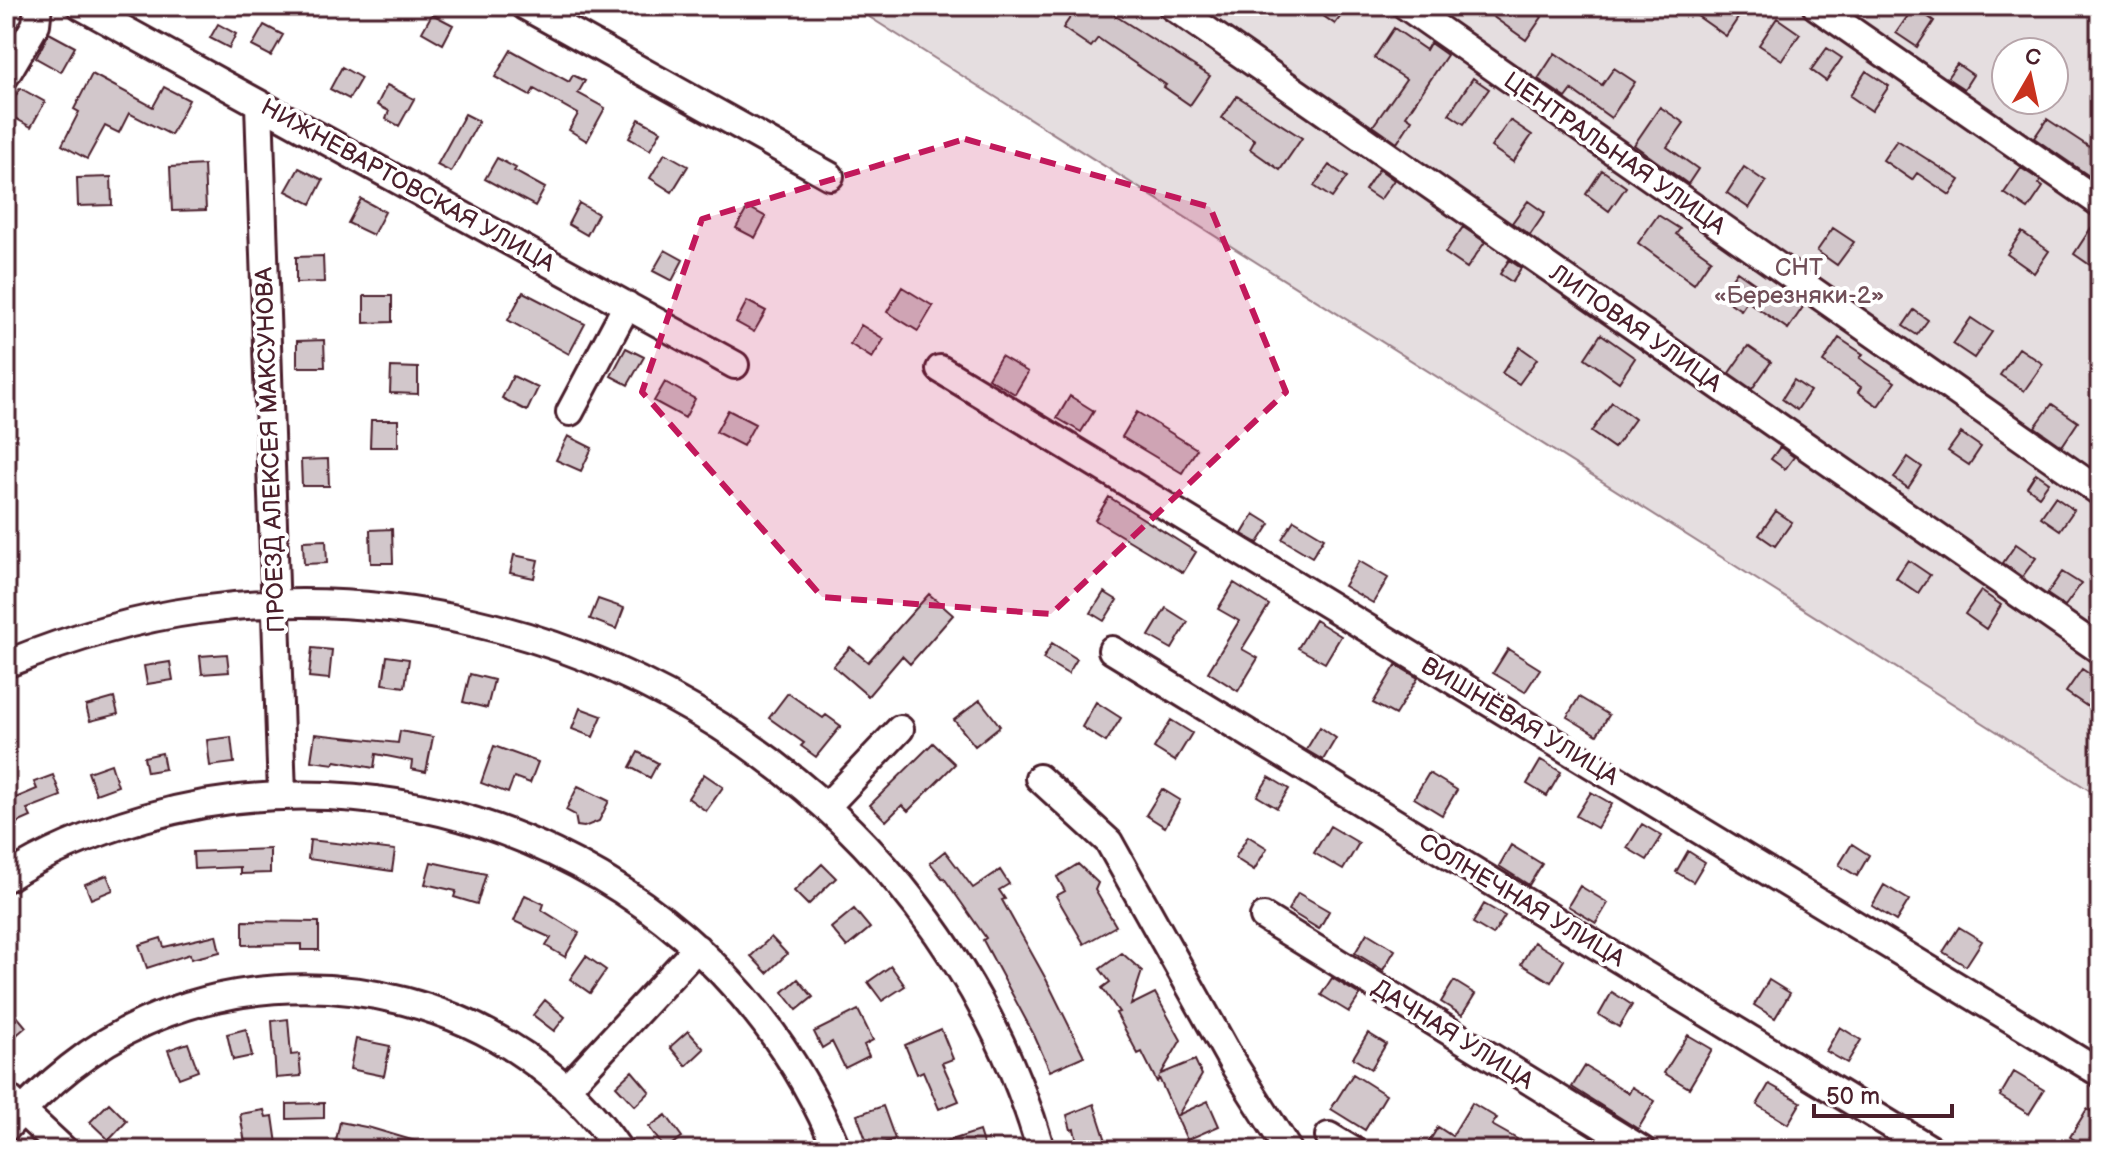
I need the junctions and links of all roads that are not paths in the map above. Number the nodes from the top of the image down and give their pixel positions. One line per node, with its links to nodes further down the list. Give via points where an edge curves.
1 (38, 6): 7 (street, via 36,24)
2 (81, 6): 8 (street, НИЖНЕВАРТОВСКАЯ УЛИЦА)
3 (525, 6): 9 (street)
4 (1172, 6): 18 (street, ЛИПОВАЯ УЛИЦА)
5 (1406, 6): 15 (street, ЦЕНТРАЛЬНАЯ УЛИЦА)
6 (1816, 6): 10 (street)
7 (6, 75)
8 (259, 104): 11 (street, НИЖНЕВАРТОВСКАЯ УЛИЦА); 16 (street, ПРОЕЗД АЛЕКСЕЯ МАКСУНОВА)
9 (830, 176)
10 (2100, 203)
11 (627, 305): 12 (street, НИЖНЕВАРТОВСКАЯ УЛИЦА); 14 (street)
12 (735, 365)
13 (940, 369): 27 (street, ВИШНЁВАЯ УЛИЦА)
14 (570, 412)
15 (2100, 492)
16 (275, 603): 19 (street, via 125,624); 22 (street, ПРОЕЗД АЛЕКСЕЯ МАКСУНОВА); 23 (street, via 425,612 571,650 707,716)
17 (1112, 650): 38 (street, СОЛНЕЧНАЯ УЛИЦА)
18 (2100, 650)
19 (6, 664)
20 (900, 729): 23 (street)
21 (1039, 778): 35 (street, via 1109,842 1232,1062)
22 (282, 795): 24 (street, via 225,800 115,827); 26 (street, via 395,802 505,831 607,880)
23 (827, 806): 34 (street, via 928,920 969,983 1004,1050)
24 (6, 878)
25 (1264, 917): 37 (street, ДАЧНАЯ УЛИЦА)
26 (697, 948): 28 (street); 33 (street, via 772,1033 803,1080)
27 (2100, 1073)
28 (566, 1089): 29 (street, via 506,1044 438,1011 365,992 290,987 215,998 143,1022 78,1061); 32 (street)
29 (11, 1111): 31 (street)
30 (1329, 1136): 36 (street)
31 (64, 1150)
32 (619, 1150)
33 (837, 1150)
34 (1041, 1150)
35 (1288, 1150)
36 (1352, 1150)
37 (1642, 1150)
38 (1932, 1150)

